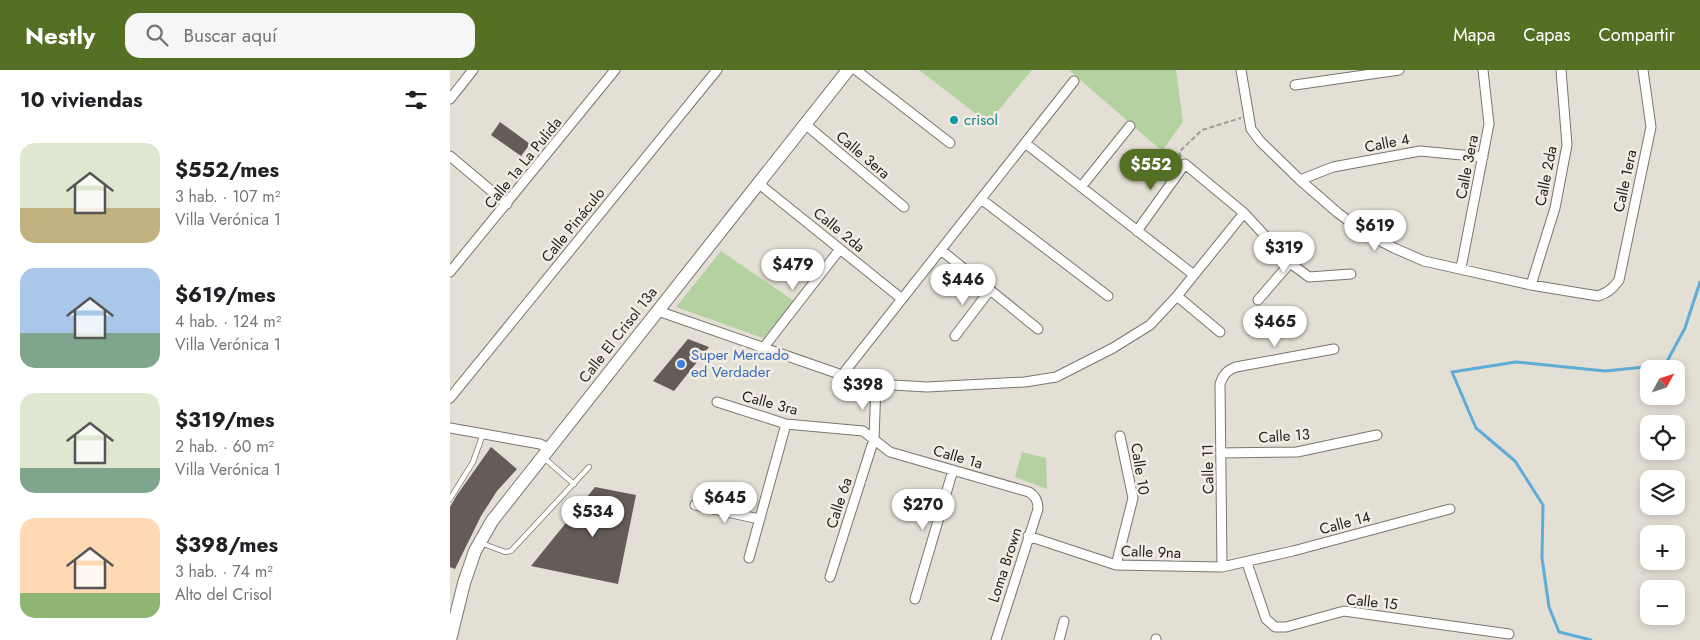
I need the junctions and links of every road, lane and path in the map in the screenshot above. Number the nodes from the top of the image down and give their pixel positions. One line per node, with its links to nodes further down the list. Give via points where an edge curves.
1 (473, 70): 13 (street)
2 (615, 70): 26 (street, Calle 1a La Pulida)
3 (717, 70): 51 (street, Calle Pináculo)
4 (848, 70): 15 (street, Calle El Crisol 13a)
5 (856, 70): 17 (street)
6 (1241, 70): 14 (street)
7 (1399, 70): 12 (street)
8 (1484, 70): 20 (street, Calle 3era, via 1489,124)
9 (1561, 70): 37 (street, Calle 2da, via 1566,145 1555,208)
10 (1643, 70): 37 (street, Calle 1era, via 1651,127 1619,280 1607,293 1598,296)
11 (1074, 81): 18 (street)
12 (1295, 85)
13 (450, 99)
14 (1248, 116): 21 (path, via 1202,130 1179,152); 22 (street, via 1250,129 1260,142)
15 (804, 124): 23 (street, Calle El Crisol 13a); 27 (street, Calle 3era)
16 (1130, 126): 24 (street)
17 (950, 143)
18 (1025, 143): 24 (street); 25 (street)
19 (450, 156): 26 (street)
20 (1483, 157): 22 (street, Calle 4, via 1420,151 1333,167); 33 (street, Calle 3era)
21 (1185, 164): 28 (street); 29 (street)
22 (1300, 180): 33 (street, via 1365,233 1424,261)
23 (758, 183): 30 (street, Calle 2da); 43 (street, Calle El Crisol 13a)
24 (1081, 187): 29 (street)
25 (981, 198): 31 (street); 39 (street)
26 (506, 204): 34 (street, Calle 1a La Pulida)
27 (904, 207)
28 (1244, 213): 32 (street); 36 (street)
29 (1137, 231): 36 (street)
30 (840, 249): 41 (street, Calle 2da); 47 (street)
31 (941, 250): 38 (street); 41 (street)
32 (1290, 263): 35 (street, via 1309,277); 42 (street)
33 (1461, 268): 37 (street)
34 (450, 272)
35 (1351, 274)
36 (1194, 275): 40 (street)
37 (1531, 285)
38 (990, 290): 44 (street); 46 (street)
39 (1108, 296)
40 (1177, 296): 45 (street); 50 (street, via 1150,325 1113,348 1056,376 980,385 927,387)
41 (902, 299): 49 (street)
42 (1258, 300)
43 (658, 311): 47 (street); 59 (street, Calle El Crisol 13a)
44 (1038, 329)
45 (1220, 332)
46 (956, 336)
47 (764, 347): 49 (street)
48 (1334, 349): 60 (street, Calle 11, via 1236,367 1226,372 1220,384)
49 (842, 375): 50 (street)
50 (876, 384): 58 (street, Calle 6a)
51 (450, 398)
52 (716, 402): 53 (street, Calle 3ra)
53 (786, 424): 58 (street, Calle 3ra, via 863,431); 68 (street)
54 (450, 428): 55 (street)
55 (483, 434): 59 (street, via 540,444); 64 (lane, via 473,462)
56 (1376, 435): 60 (street, Calle 13, via 1298,452)
57 (1120, 436): 73 (street, Calle 10, via 1133,498)
58 (874, 438): 62 (street, Calle 1a, via 890,452); 75 (street, Calle 6a)
59 (546, 453): 63 (lane); 70 (street, Calle El Crisol 13a, via 492,521)
60 (1221, 453): 74 (street, Calle 11)
61 (589, 467): 63 (lane)
62 (953, 470): 65 (street, Calle 1a, via 1029,492); 76 (street)
63 (574, 484): 70 (lane, via 511,551)
64 (450, 499)
65 (1036, 499): 69 (street, Loma Brown, via 1038,509)
66 (695, 505): 68 (street)
67 (1450, 509): 72 (street, Calle 14)
68 (759, 519): 71 (street)
69 (1028, 536): 73 (street, Calle 9na); 80 (street, Loma Brown)
70 (480, 543): 79 (street, Calle El Crisol 13a, via 464,583)
71 (748, 558)
72 (1247, 563): 74 (street, Calle 9na); 78 (street, Calle 15, via 1266,619 1276,628 1344,611)
73 (1116, 565): 74 (street, Calle 9na)
74 (1222, 567)
75 (830, 576)
76 (915, 600)
77 (1064, 621): 81 (street)
78 (1508, 634)
79 (450, 640)
80 (996, 640)
81 (1060, 640)

